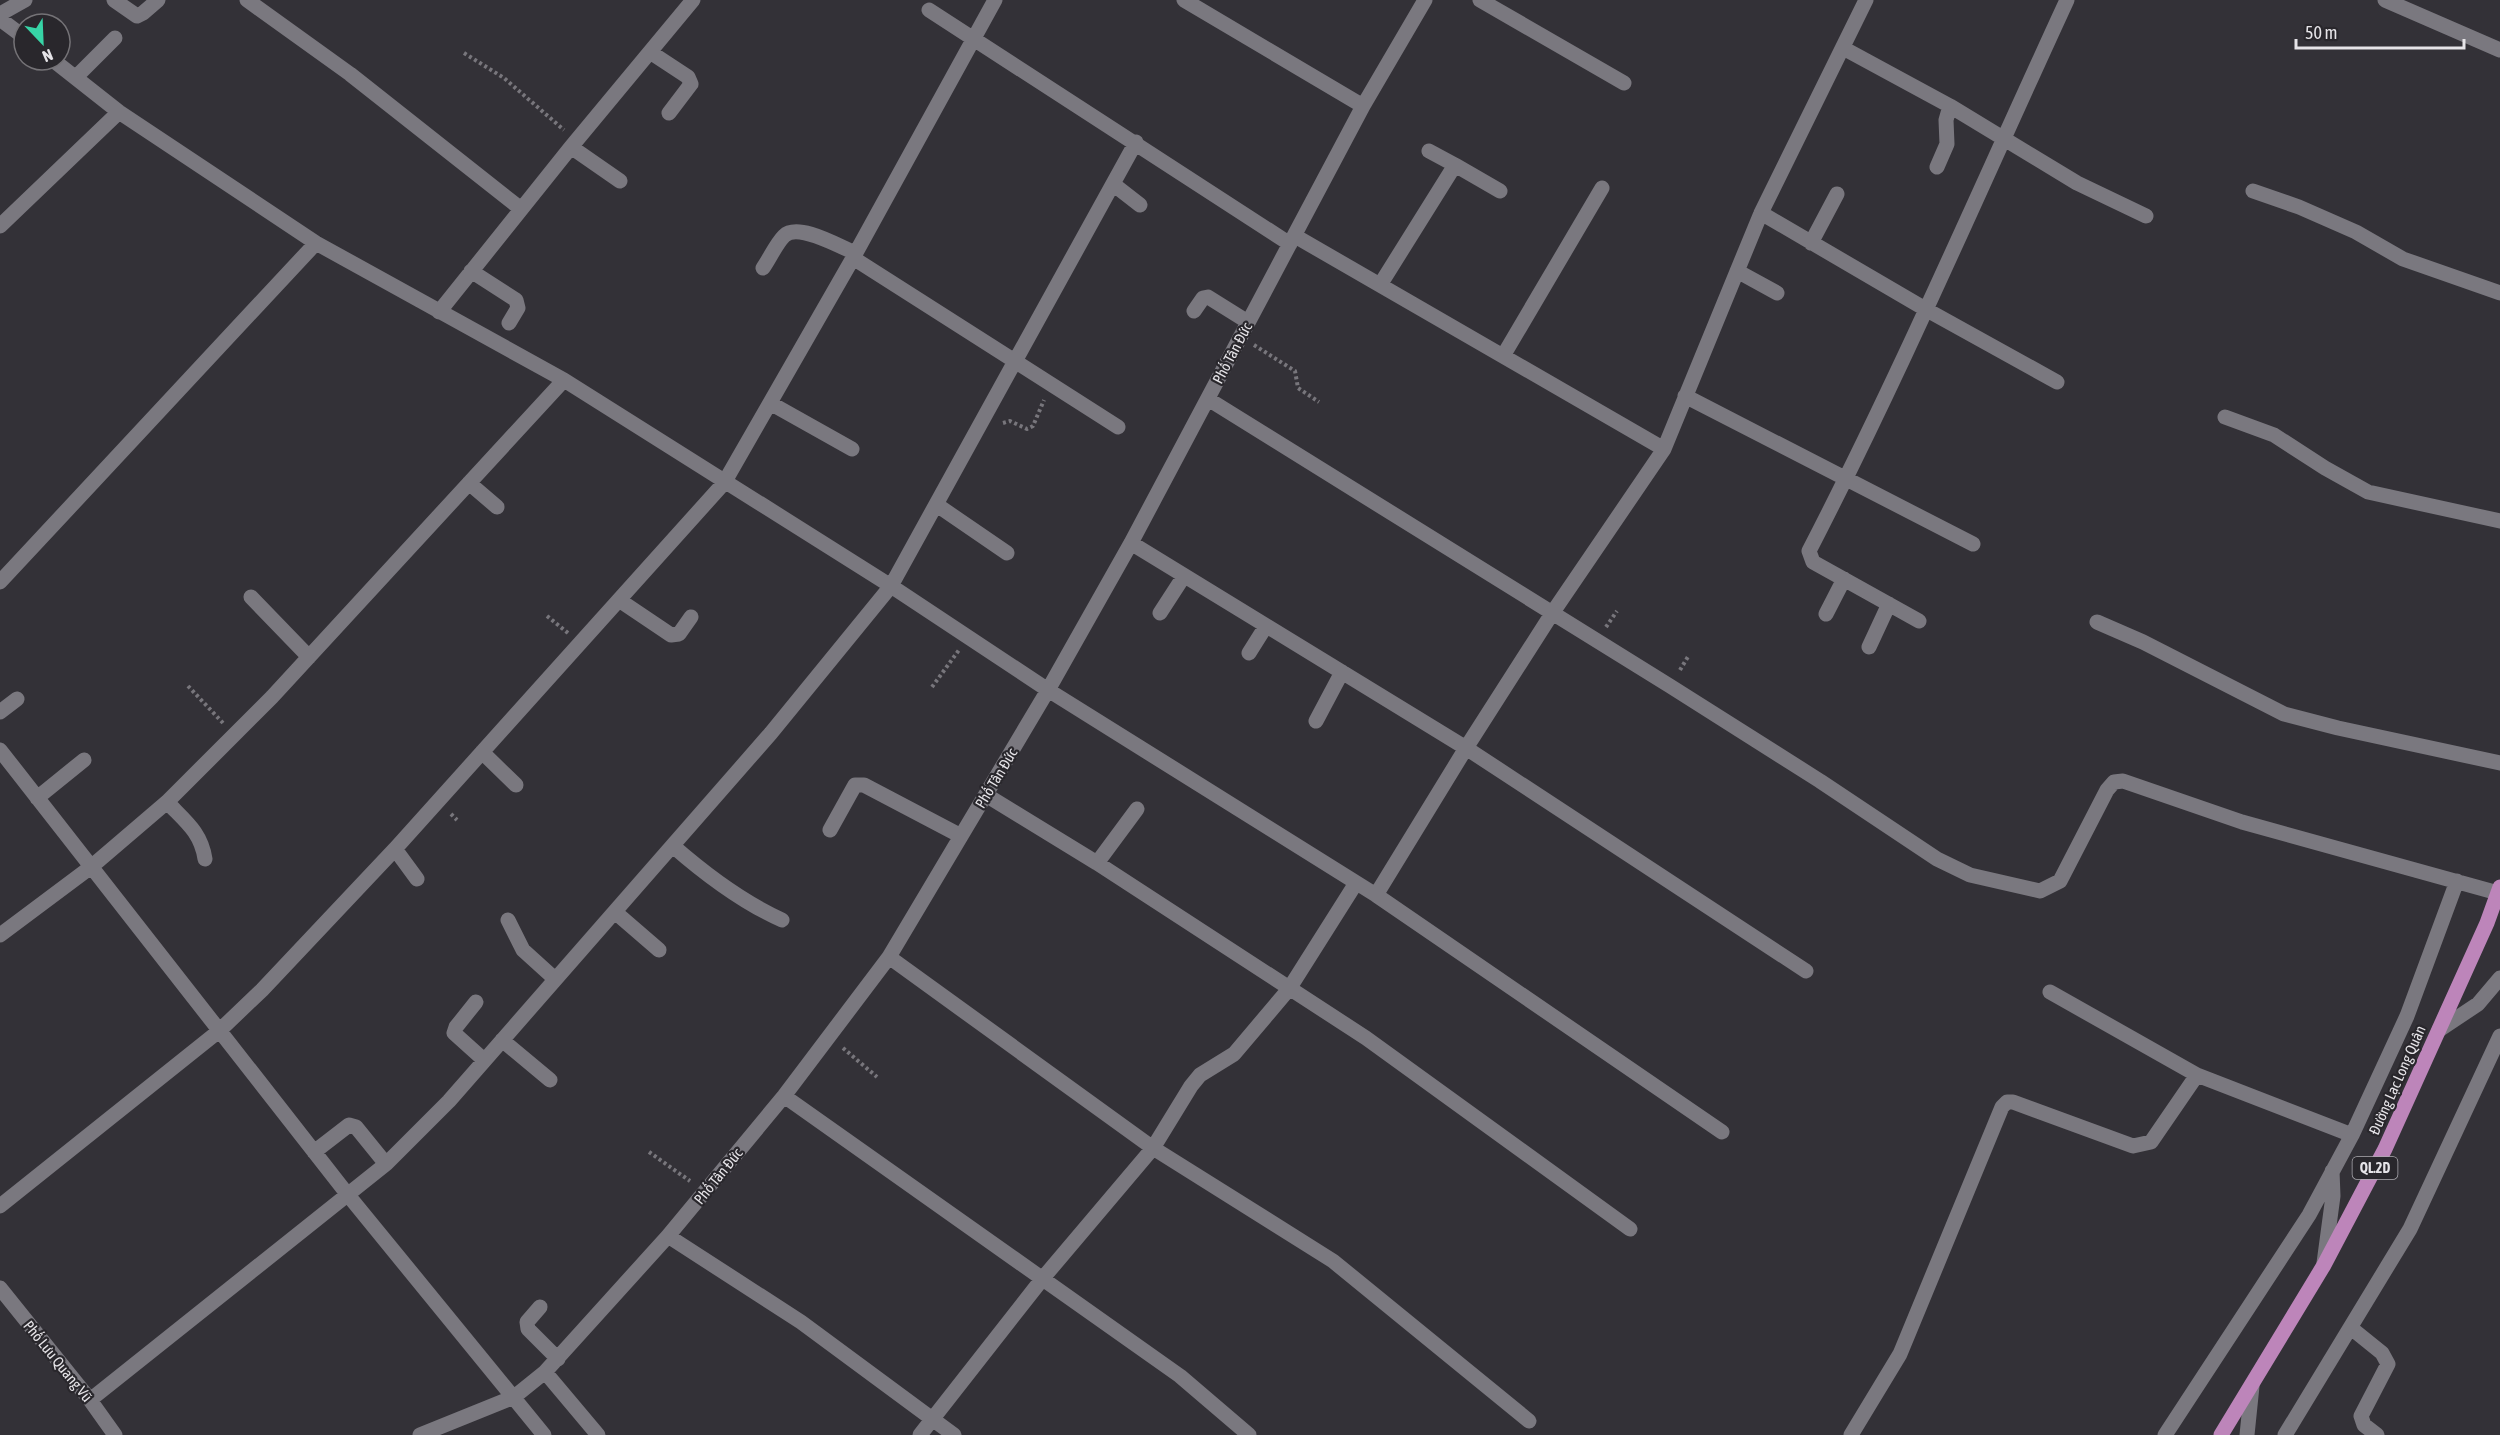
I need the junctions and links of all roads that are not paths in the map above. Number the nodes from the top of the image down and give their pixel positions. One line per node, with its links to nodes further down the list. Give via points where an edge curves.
1 (25, 0): 14 (street)
2 (114, 0): 3 (street, via 137,16)
3 (158, 0)
4 (246, 0): 41 (street, via 350,74)
5 (995, 0): 17 (street)
6 (1184, 0): 24 (street)
7 (1425, 0): 24 (street, Phố Tân Đức)
8 (1480, 0): 23 (street)
9 (1866, 0): 18 (street)
10 (2067, 0): 28 (street)
11 (2385, 0): 19 (street)
12 (685, 3): 20 (street)
13 (929, 10): 17 (street)
14 (0, 16): 15 (street)
15 (12, 26)
16 (115, 38): 22 (street)
17 (972, 39): 29 (street); 48 (street)
18 (1843, 48): 25 (street); 42 (street)
19 (2500, 50)
20 (650, 52): 27 (street, via 688,77 691,84); 30 (street)
21 (69, 72): 22 (street)
22 (76, 77): 26 (street)
23 (1624, 83)
24 (1363, 106): 45 (street, Phố Tân Đức)
25 (1950, 106): 28 (street); 33 (street, via 1947,144)
26 (119, 112): 44 (street); 46 (street)
27 (669, 113)
28 (2003, 139): 43 (street, via 2077,183); 55 (street)
29 (1136, 142): 35 (street); 45 (street)
30 (573, 144): 34 (street); 41 (street)
31 (1429, 151): 32 (street)
32 (1455, 165): 37 (street); 52 (street)
33 (1936, 166)
34 (620, 182)
35 (1113, 184): 40 (street); 61 (street)
36 (1602, 188): 60 (street)
37 (1500, 191)
38 (2253, 191): 54 (street, via 2356,232 2403,259)
39 (1837, 194): 47 (street)
40 (1140, 205)
41 (521, 209): 50 (street)
42 (1761, 213): 47 (street); 51 (street)
43 (2146, 216)
44 (0, 226)
45 (1292, 240): 52 (street); 58 (street, Phố Tân Đức)
46 (316, 243): 57 (street); 82 (street)
47 (1811, 243): 55 (street)
48 (854, 256): 49 (street, via 807,232 796,231 785,234); 61 (street); 66 (street)
49 (763, 268)
50 (471, 271): 57 (street); 59 (street, via 516,300 518,308)
51 (1737, 271): 53 (street); 64 (street)
52 (1380, 285): 60 (street)
53 (1777, 293)
54 (2500, 293)
55 (1926, 310): 63 (street); 71 (street)
56 (1194, 311): 58 (street, via 1208,297)
57 (439, 312): 62 (street)
58 (1248, 322): 65 (street, Phố Tân Đức)
59 (509, 323)
60 (1503, 356): 70 (street)
61 (1015, 363): 68 (street); 74 (street)
62 (564, 380): 72 (street); 73 (street)
63 (2057, 382)
64 (1685, 396): 70 (street); 71 (street)
65 (1208, 399): 77 (street, Phố Tân Đức); 87 (street)
66 (770, 403): 69 (street); 73 (street)
67 (2225, 417): 76 (street, via 2274,435 2368,492)
68 (1118, 427)
69 (852, 449)
70 (1664, 449): 87 (street)
71 (1846, 478): 78 (street); 81 (street, via 1809,551 1813,562)
72 (469, 483): 75 (street); 96 (street)
73 (724, 483): 83 (street); 85 (street)
74 (937, 505): 79 (street); 83 (street)
75 (497, 507)
76 (2500, 520)
77 (1131, 543): 80 (street); 98 (street, Phố Tân Đức)
78 (1973, 544)
79 (1006, 553)
80 (1184, 576): 88 (street); 93 (street)
81 (1844, 579): 86 (street); 89 (street)
82 (0, 582)
83 (891, 586): 98 (street); 115 (street)
84 (251, 597): 96 (street)
85 (619, 600): 90 (street, via 671,635 679,634); 104 (street)
86 (1889, 604): 91 (street); 94 (street)
87 (1553, 612): 102 (street); 120 (street, via 1909,842 1970,875 2040,891 2052,887 2060,881 2107,789 2114,782 2123,781 2242,822)
88 (1160, 613)
89 (1826, 614)
90 (691, 617)
91 (1919, 621)
92 (2097, 622): 106 (street, via 2284,714)
93 (1266, 626): 95 (street); 97 (street)
94 (1869, 647)
95 (1249, 653)
96 (309, 657): 110 (street)
97 (1342, 672): 101 (street); 102 (street)
98 (1048, 690): 108 (street, Phố Tân Đức); 121 (street)
99 (17, 699): 100 (street)
100 (0, 712)
101 (1316, 721)
102 (1466, 747): 124 (street); 131 (street)
103 (0, 750): 109 (street)
104 (482, 752): 107 (street); 114 (street)
105 (84, 760): 109 (street)
106 (2500, 763)
107 (516, 785)
108 (986, 795): 113 (street, Phố Tân Đức); 117 (street)
109 (37, 798): 118 (street)
110 (167, 802): 116 (street, via 194,830); 118 (street)
111 (1137, 809): 117 (street)
112 (830, 830): 113 (street, via 855,785 864,785)
113 (961, 836): 130 (street, Phố Tân Đức)
114 (395, 849): 119 (street); 138 (street)
115 (669, 850): 123 (street); 125 (street); 127 (street)
116 (205, 859)
117 (1097, 864): 134 (street)
118 (91, 867): 128 (street); 138 (street)
119 (417, 879)
120 (2457, 881): 122 (street); 146 (street, via 2407,1016)
121 (1356, 883): 124 (street); 134 (street)
122 (2499, 890): 137 (main road, Đường Lạc Long Quân / QL.2D)
123 (718, 894)
124 (1376, 895): 145 (street)
125 (615, 912): 129 (street); 133 (street)
126 (508, 920): 133 (street, via 523,950)
127 (782, 920)
128 (0, 935)
129 (659, 950)
130 (889, 957): 144 (street, Phố Tân Đức); 147 (street)
131 (1806, 971)
132 (2500, 978): 137 (street, via 2478,1004)
133 (555, 979): 140 (street)
134 (1289, 989): 147 (street, via 1234,1054 1195,1080); 153 (street, via 1366,1038)
135 (2050, 992): 142 (street)
136 (476, 1002): 141 (street, via 454,1033)
137 (2439, 1030): 155 (main road, Đường Lạc Long Quân / QL.2D, via 2385,1149)
138 (219, 1031): 148 (street); 152 (street)
139 (2500, 1036): 159 (street, via 2410,1229)
140 (502, 1040): 141 (street); 143 (street)
141 (484, 1060): 149 (street)
142 (2197, 1075): 146 (street); 174 (street, via 2151,1142 2141,1146 2013,1102 2002,1107 1900,1354)
143 (550, 1080)
144 (784, 1096): 154 (street, Phố Tân Đức); 156 (street)
145 (1722, 1132)
146 (2352, 1136): 150 (street)
147 (1153, 1148): 156 (street); 166 (street, via 1333,1261)
148 (314, 1152): 149 (street, via 349,1125 356,1127); 151 (street)
149 (386, 1164): 151 (street)
150 (2332, 1171): 155 (street, via 2333,1196); 175 (street, via 2309,1215)
151 (348, 1195): 163 (street); 164 (street)
152 (0, 1206)
153 (1630, 1229)
154 (668, 1236): 160 (street, Phố Tân Đức); 165 (street, via 801,1322)
155 (2324, 1265): 162 (main road, Đường Lạc Long Quân / QL.2D)
156 (1042, 1278): 165 (street); 173 (street, via 1179,1376)
157 (0, 1288): 164 (street, Phố Lưu Quang Vũ)
158 (540, 1307): 160 (street, via 527,1322 528,1329)
159 (2350, 1328): 178 (street); 179 (street, via 2382,1353 2388,1364 2361,1416 2364,1425)
160 (558, 1359): 161 (street, Phố Tân Đức)
161 (545, 1372): 163 (street, Phố Tân Đức); 170 (street)
162 (2252, 1386): 176 (main road, Đường Lạc Long Quân / QL.2D); 177 (street)
163 (514, 1397): 168 (street, Phố Tân Đức); 169 (street)
164 (90, 1400): 167 (street, Phố Lưu Quang Vũ)
165 (933, 1418): 171 (street); 172 (street)
166 (1529, 1420)
167 (115, 1435)
168 (420, 1435)
169 (544, 1435)
170 (598, 1435)
171 (920, 1435)
172 (954, 1435)
173 (1249, 1435)
174 (1851, 1435)
175 (2165, 1435)
176 (2221, 1435)
177 (2247, 1435)
178 (2285, 1435)
179 (2377, 1435)

